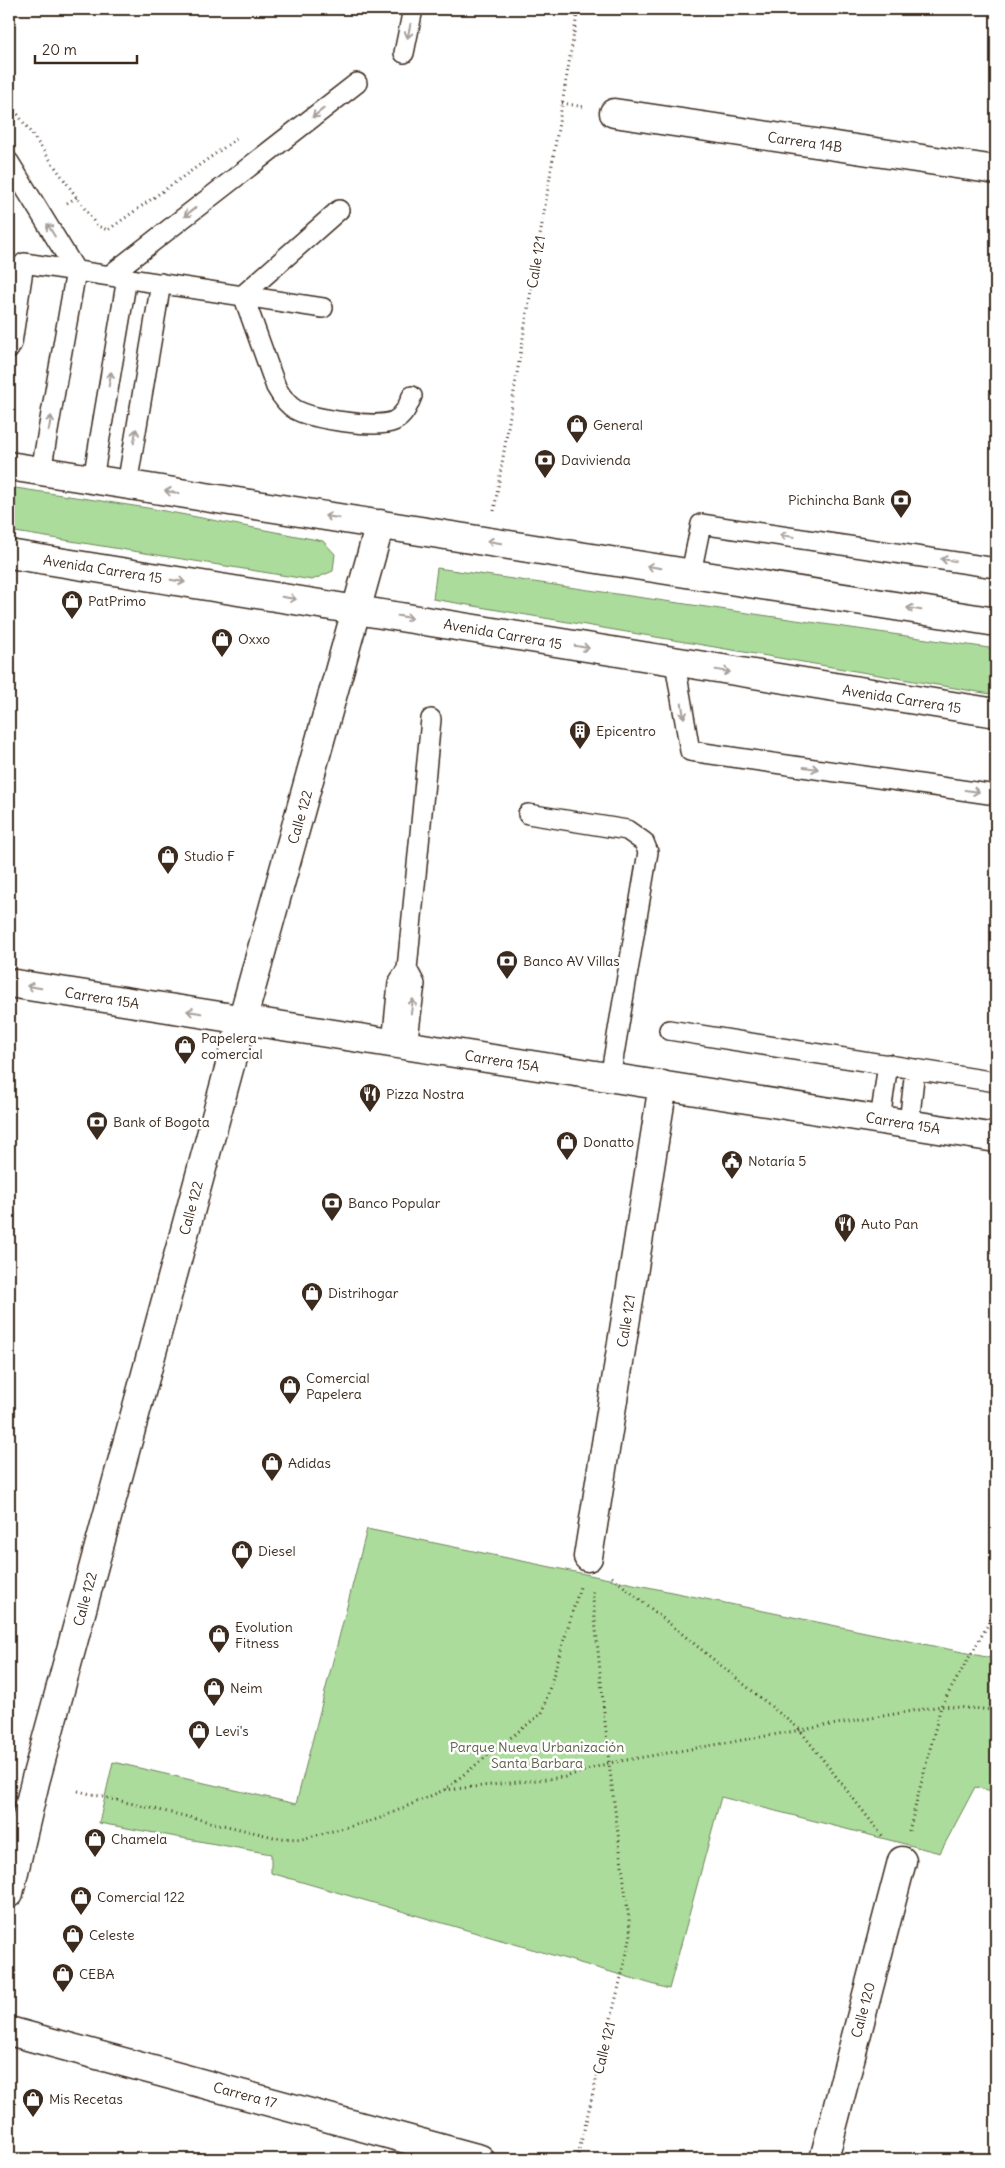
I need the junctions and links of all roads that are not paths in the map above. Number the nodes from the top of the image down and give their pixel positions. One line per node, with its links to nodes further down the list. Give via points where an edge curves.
1 (414, 9): 2 (lane, one-way to 2)
2 (404, 53)
3 (357, 83): 9 (lane, one-way to 9)
4 (614, 114): 6 (street, Carrera 14B)
5 (9, 162): 8 (lane, one-way to 5)
6 (996, 170)
7 (338, 210): 11 (lane)
8 (76, 271): 9 (lane); 13 (lane, via 24,264); 16 (lane, one-way to 8)
9 (118, 277): 10 (lane); 17 (lane, one-way to 9)
10 (161, 283): 11 (lane); 18 (lane, one-way to 10)
11 (243, 295): 12 (lane); 14 (lane, via 276,387 295,409 309,416 385,424 397,420 407,409)
12 (323, 308)
13 (9, 348)
14 (412, 396)
15 (9, 466): 16 (street)
16 (41, 471): 17 (street)
17 (93, 479): 18 (street)
18 (127, 484): 19 (street, one-way to 18)
19 (380, 524): 22 (street, one-way to 19); 23 (street, Calle 122)
20 (9, 554): 23 (street, Avenida Carrera 15, one-way to 23)
21 (996, 568): 22 (lane, one-way to 22, via 701,524)
22 (691, 573): 24 (street, one-way to 22)
23 (357, 609): 25 (street, Avenida Carrera 15, one-way to 25); 31 (street, Calle 122)
24 (996, 622)
25 (675, 663): 26 (street, Avenida Carrera 15, one-way to 26); 28 (lane, one-way to 28, via 690,750)
26 (996, 714)
27 (431, 719): 33 (lane, via 407,969 415,984)
28 (996, 795)
29 (528, 814): 36 (lane, via 627,830 644,842 648,852)
30 (9, 983): 31 (street, Carrera 15A, one-way to 30)
31 (242, 1021): 33 (street, Carrera 15A); 44 (street, Calle 122, via 35,1782)
32 (669, 1030): 34 (lane)
33 (400, 1045): 36 (street, Carrera 15A)
34 (888, 1064): 35 (lane); 39 (lane)
35 (915, 1069): 37 (lane); 40 (lane)
36 (610, 1078): 38 (street, Carrera 15A)
37 (996, 1082)
38 (663, 1086): 39 (street, Carrera 15A); 42 (street, Calle 121)
39 (880, 1120): 40 (street, Carrera 15A)
40 (909, 1124): 41 (street, Carrera 15A)
41 (996, 1138)
42 (588, 1557)
43 (902, 1861): 47 (street, Calle 120)
44 (9, 1893)
45 (9, 2031): 46 (street, Carrera 17)
46 (480, 2159)
47 (824, 2159)

